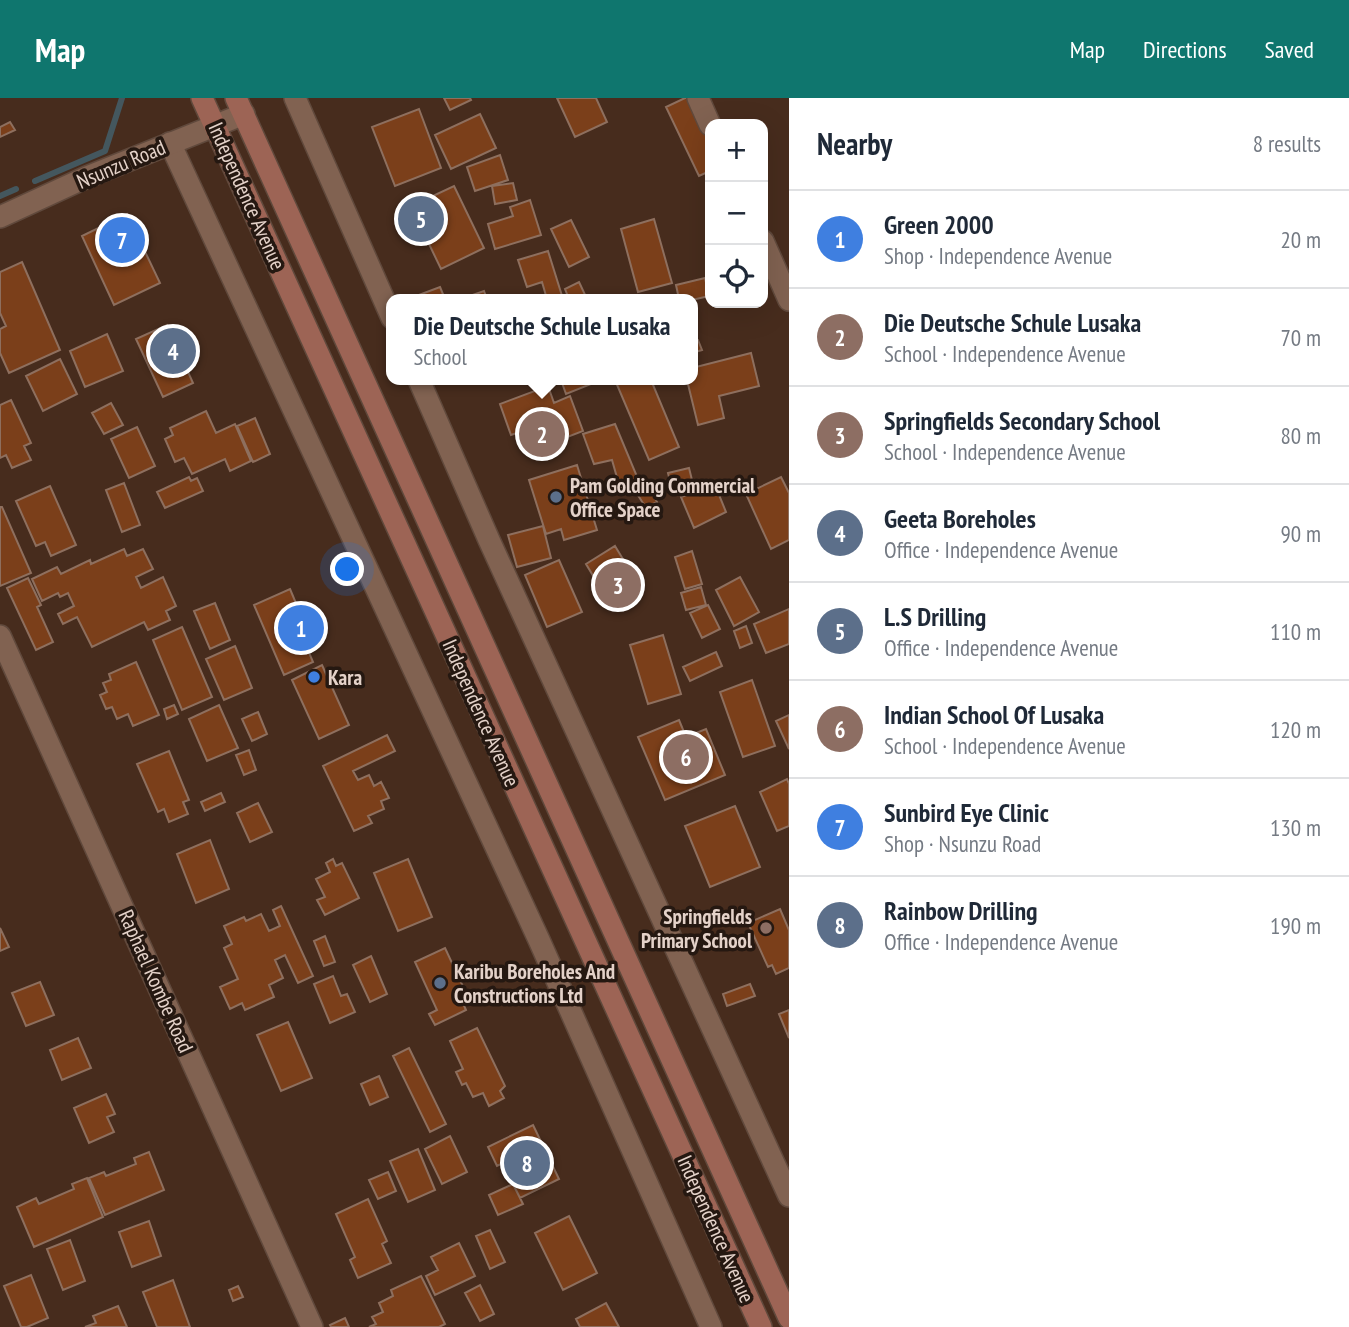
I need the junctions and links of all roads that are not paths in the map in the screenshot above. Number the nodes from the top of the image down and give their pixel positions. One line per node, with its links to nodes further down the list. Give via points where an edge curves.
1 (202, 98): 6 (main road, Independence Avenue)
2 (295, 98): 11 (street)
3 (698, 98): 5 (street)
4 (240, 106): 6 (street, Nsunzu Road); 15 (main road, Independence Avenue)
5 (707, 119)
6 (214, 125): 7 (street, Nsunzu Road); 18 (main road, Independence Avenue)
7 (170, 143): 8 (street, Nsunzu Road); 17 (street)
8 (0, 217)
9 (765, 245): 10 (street)
10 (789, 300)
11 (386, 307)
12 (421, 385): 14 (street)
13 (0, 636): 16 (street, Raphael Kombe Road)
14 (789, 1196)
15 (789, 1318)
16 (312, 1327)
17 (711, 1327)
18 (761, 1327)

